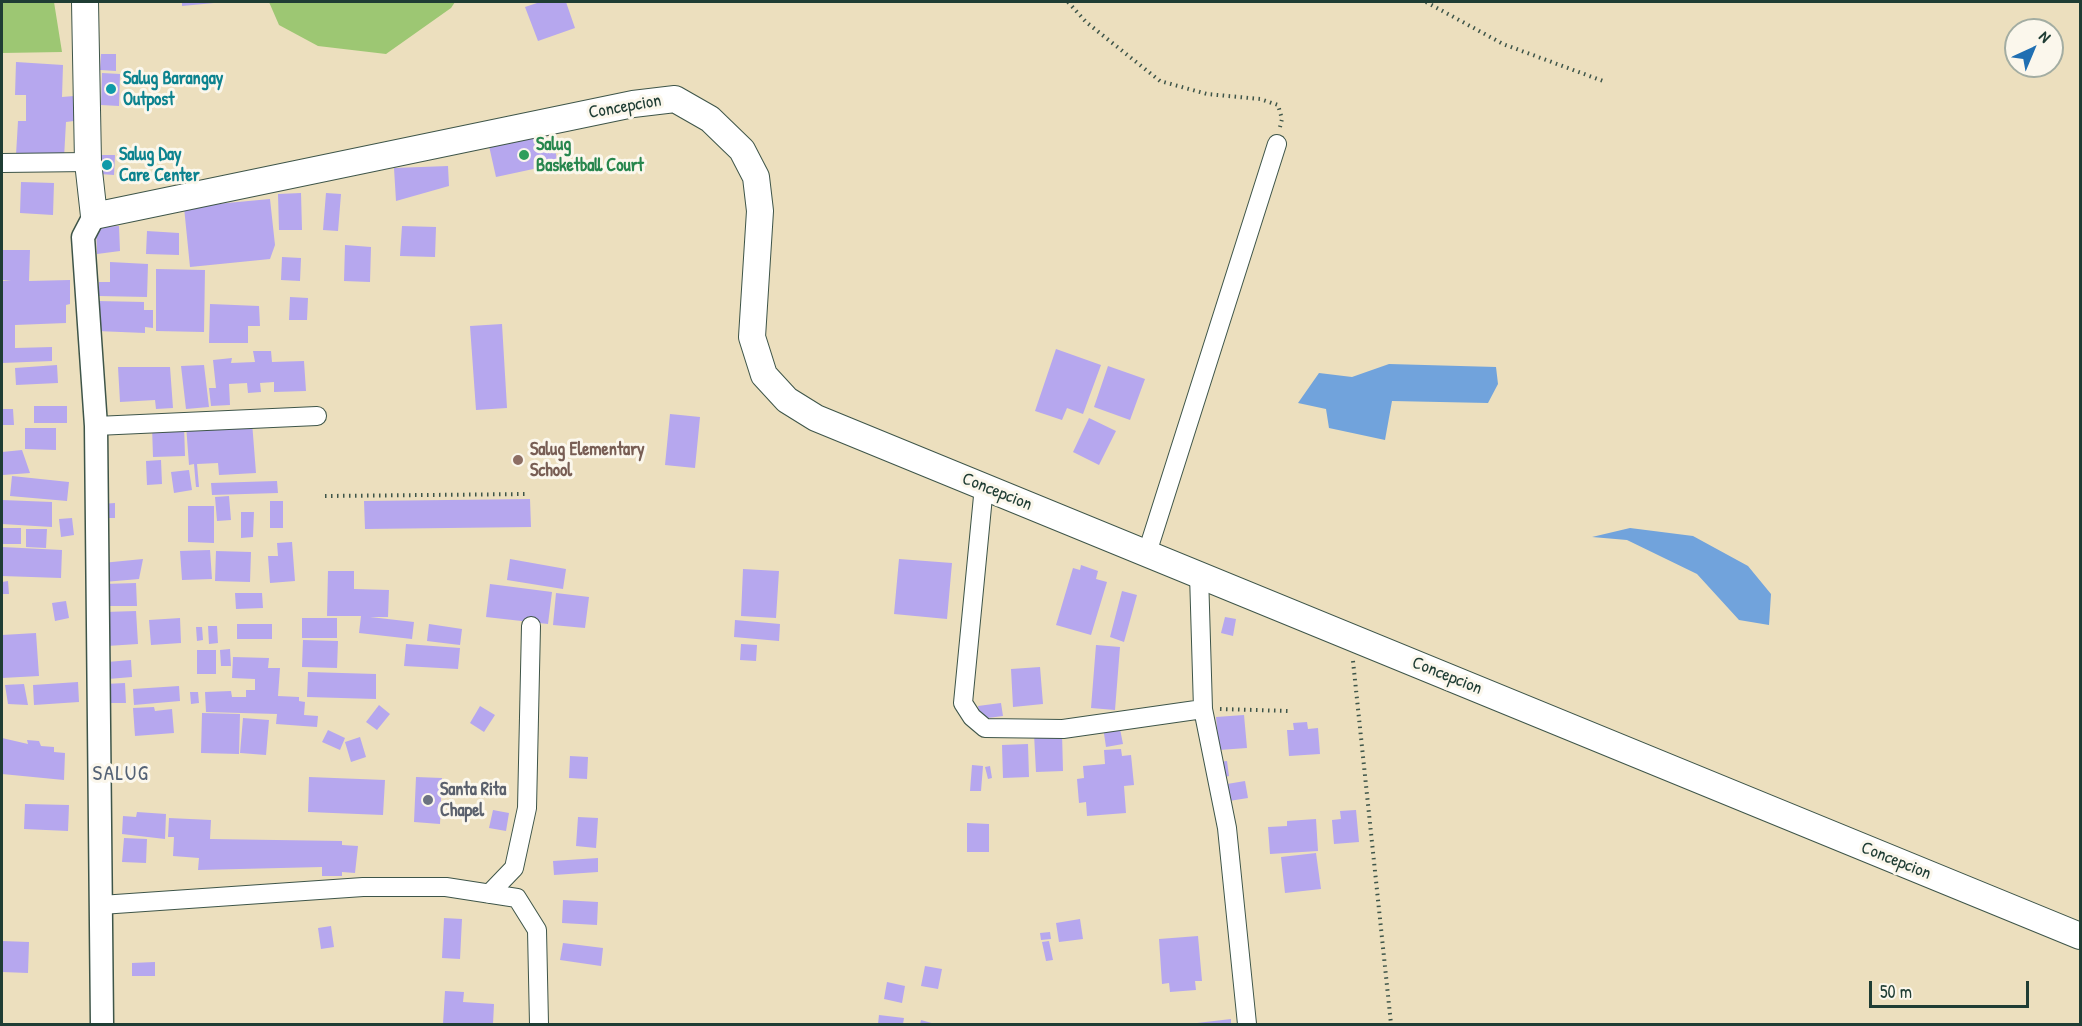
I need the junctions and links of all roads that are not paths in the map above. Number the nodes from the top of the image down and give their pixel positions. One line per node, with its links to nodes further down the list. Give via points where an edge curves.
1 (85, 2): 3 (main road)
2 (1277, 144): 9 (street)
3 (88, 162): 4 (street); 5 (main road)
4 (2, 163)
5 (94, 216): 7 (street, via 83,237); 8 (main road, Concepcion, via 633,104 675,99 710,118 742,150 756,177 760,211 752,337 764,375 787,400 816,418)
6 (317, 416): 7 (street)
7 (96, 426): 14 (street)
8 (984, 486): 9 (main road, Concepcion); 12 (street, via 963,703 972,717 985,728 1064,729)
9 (1147, 553): 10 (main road, Concepcion)
10 (1198, 574): 12 (street); 15 (main road, Concepcion)
11 (531, 626): 13 (street, via 527,808 514,868)
12 (1203, 709): 18 (street, via 1227,828)
13 (489, 894): 14 (street, via 446,887 363,887); 17 (street, via 517,898 537,930)
14 (101, 905): 16 (street)
15 (2080, 936)
16 (102, 1024)
17 (539, 1024)
18 (1247, 1024)

